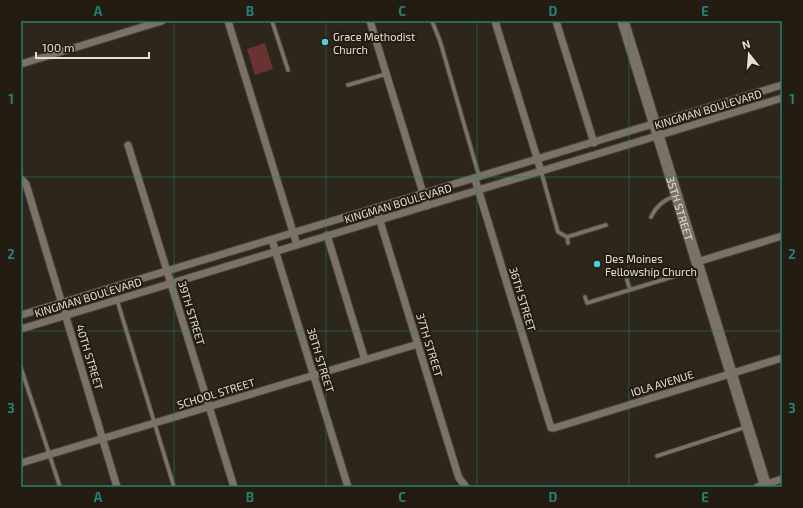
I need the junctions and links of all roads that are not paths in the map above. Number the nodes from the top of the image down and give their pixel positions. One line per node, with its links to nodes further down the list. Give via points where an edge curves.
1 (162, 21): 9 (street)
2 (228, 21): 31 (street)
3 (272, 21): 10 (lane)
4 (370, 21): 11 (street)
5 (432, 21): 21 (lane, via 440,41)
6 (495, 21): 19 (street)
7 (556, 21): 17 (street)
8 (623, 21): 15 (street, 35TH STREET)
9 (21, 64)
10 (288, 70)
11 (386, 74): 12 (lane); 24 (street)
12 (348, 85)
13 (782, 86): 15 (street, KINGMAN BOULEVARD)
14 (782, 98): 16 (street, KINGMAN BOULEVARD)
15 (654, 125): 16 (street, 35TH STREET); 17 (street, KINGMAN BOULEVARD)
16 (658, 136): 20 (street, KINGMAN BOULEVARD); 25 (street, 35TH STREET)
17 (594, 143): 19 (street, KINGMAN BOULEVARD)
18 (128, 145): 40 (street, 39TH STREET)
19 (538, 160): 20 (street); 21 (street, KINGMAN BOULEVARD)
20 (541, 171): 23 (street, KINGMAN BOULEVARD); 34 (lane, via 558,232)
21 (477, 178): 23 (street, 36TH STREET); 24 (street, KINGMAN BOULEVARD)
22 (21, 179): 46 (street, 40TH STREET, via 26,184)
23 (478, 190): 26 (street, KINGMAN BOULEVARD); 58 (street, 36TH STREET)
24 (423, 194): 26 (street); 27 (street, KINGMAN BOULEVARD)
25 (676, 196): 28 (lane, via 658,205); 39 (street, 35TH STREET)
26 (427, 206): 29 (street, KINGMAN BOULEVARD)
27 (376, 208): 29 (street, 37TH STREET); 31 (street, KINGMAN BOULEVARD)
28 (651, 217)
29 (380, 220): 32 (street, KINGMAN BOULEVARD); 50 (street, 37TH STREET)
30 (606, 225): 34 (lane)
31 (293, 234): 35 (street, KINGMAN BOULEVARD); 37 (street)
32 (327, 236): 37 (street, KINGMAN BOULEVARD); 52 (street)
33 (782, 236): 39 (street)
34 (567, 237): 36 (lane)
35 (272, 240): 38 (street, 38TH STREET); 40 (street, KINGMAN BOULEVARD)
36 (568, 243)
37 (297, 244): 38 (street, KINGMAN BOULEVARD)
38 (276, 251): 42 (street, KINGMAN BOULEVARD); 55 (street, 38TH STREET)
39 (698, 265): 43 (lane); 54 (street, 35TH STREET)
40 (167, 271): 42 (street, 39TH STREET); 46 (street, KINGMAN BOULEVARD)
41 (627, 280): 43 (lane)
42 (171, 284): 45 (street, KINGMAN BOULEVARD); 56 (street, 39TH STREET)
43 (630, 290): 44 (lane, via 587,303)
44 (585, 298)
45 (117, 300): 48 (street, KINGMAN BOULEVARD); 57 (lane)
46 (62, 302): 47 (street, KINGMAN BOULEVARD); 48 (street, 40TH STREET)
47 (21, 315)
48 (66, 316): 49 (street, KINGMAN BOULEVARD); 60 (street, 40TH STREET)
49 (21, 329)
50 (418, 344): 52 (street, SCHOOL STREET); 71 (street, 37TH STREET, via 459,478)
51 (782, 358): 54 (street, IOLA AVENUE)
52 (365, 360): 55 (street, SCHOOL STREET)
53 (21, 368): 61 (lane)
54 (731, 373): 58 (street, IOLA AVENUE, via 554,428); 59 (street, 35TH STREET)
55 (314, 375): 56 (street, SCHOOL STREET); 70 (street, 38TH STREET)
56 (209, 407): 57 (street, SCHOOL STREET); 69 (street, 39TH STREET)
57 (155, 423): 60 (street, SCHOOL STREET); 68 (lane)
58 (550, 426)
59 (748, 426): 62 (lane); 65 (street, 35TH STREET)
60 (103, 439): 61 (street, SCHOOL STREET); 67 (street, 40TH STREET)
61 (49, 455): 63 (street, SCHOOL STREET); 66 (lane)
62 (657, 456)
63 (21, 463)
64 (782, 480): 65 (street)
65 (763, 486)
66 (60, 487)
67 (118, 487)
68 (174, 487)
69 (234, 487)
70 (348, 487)
71 (466, 487)

